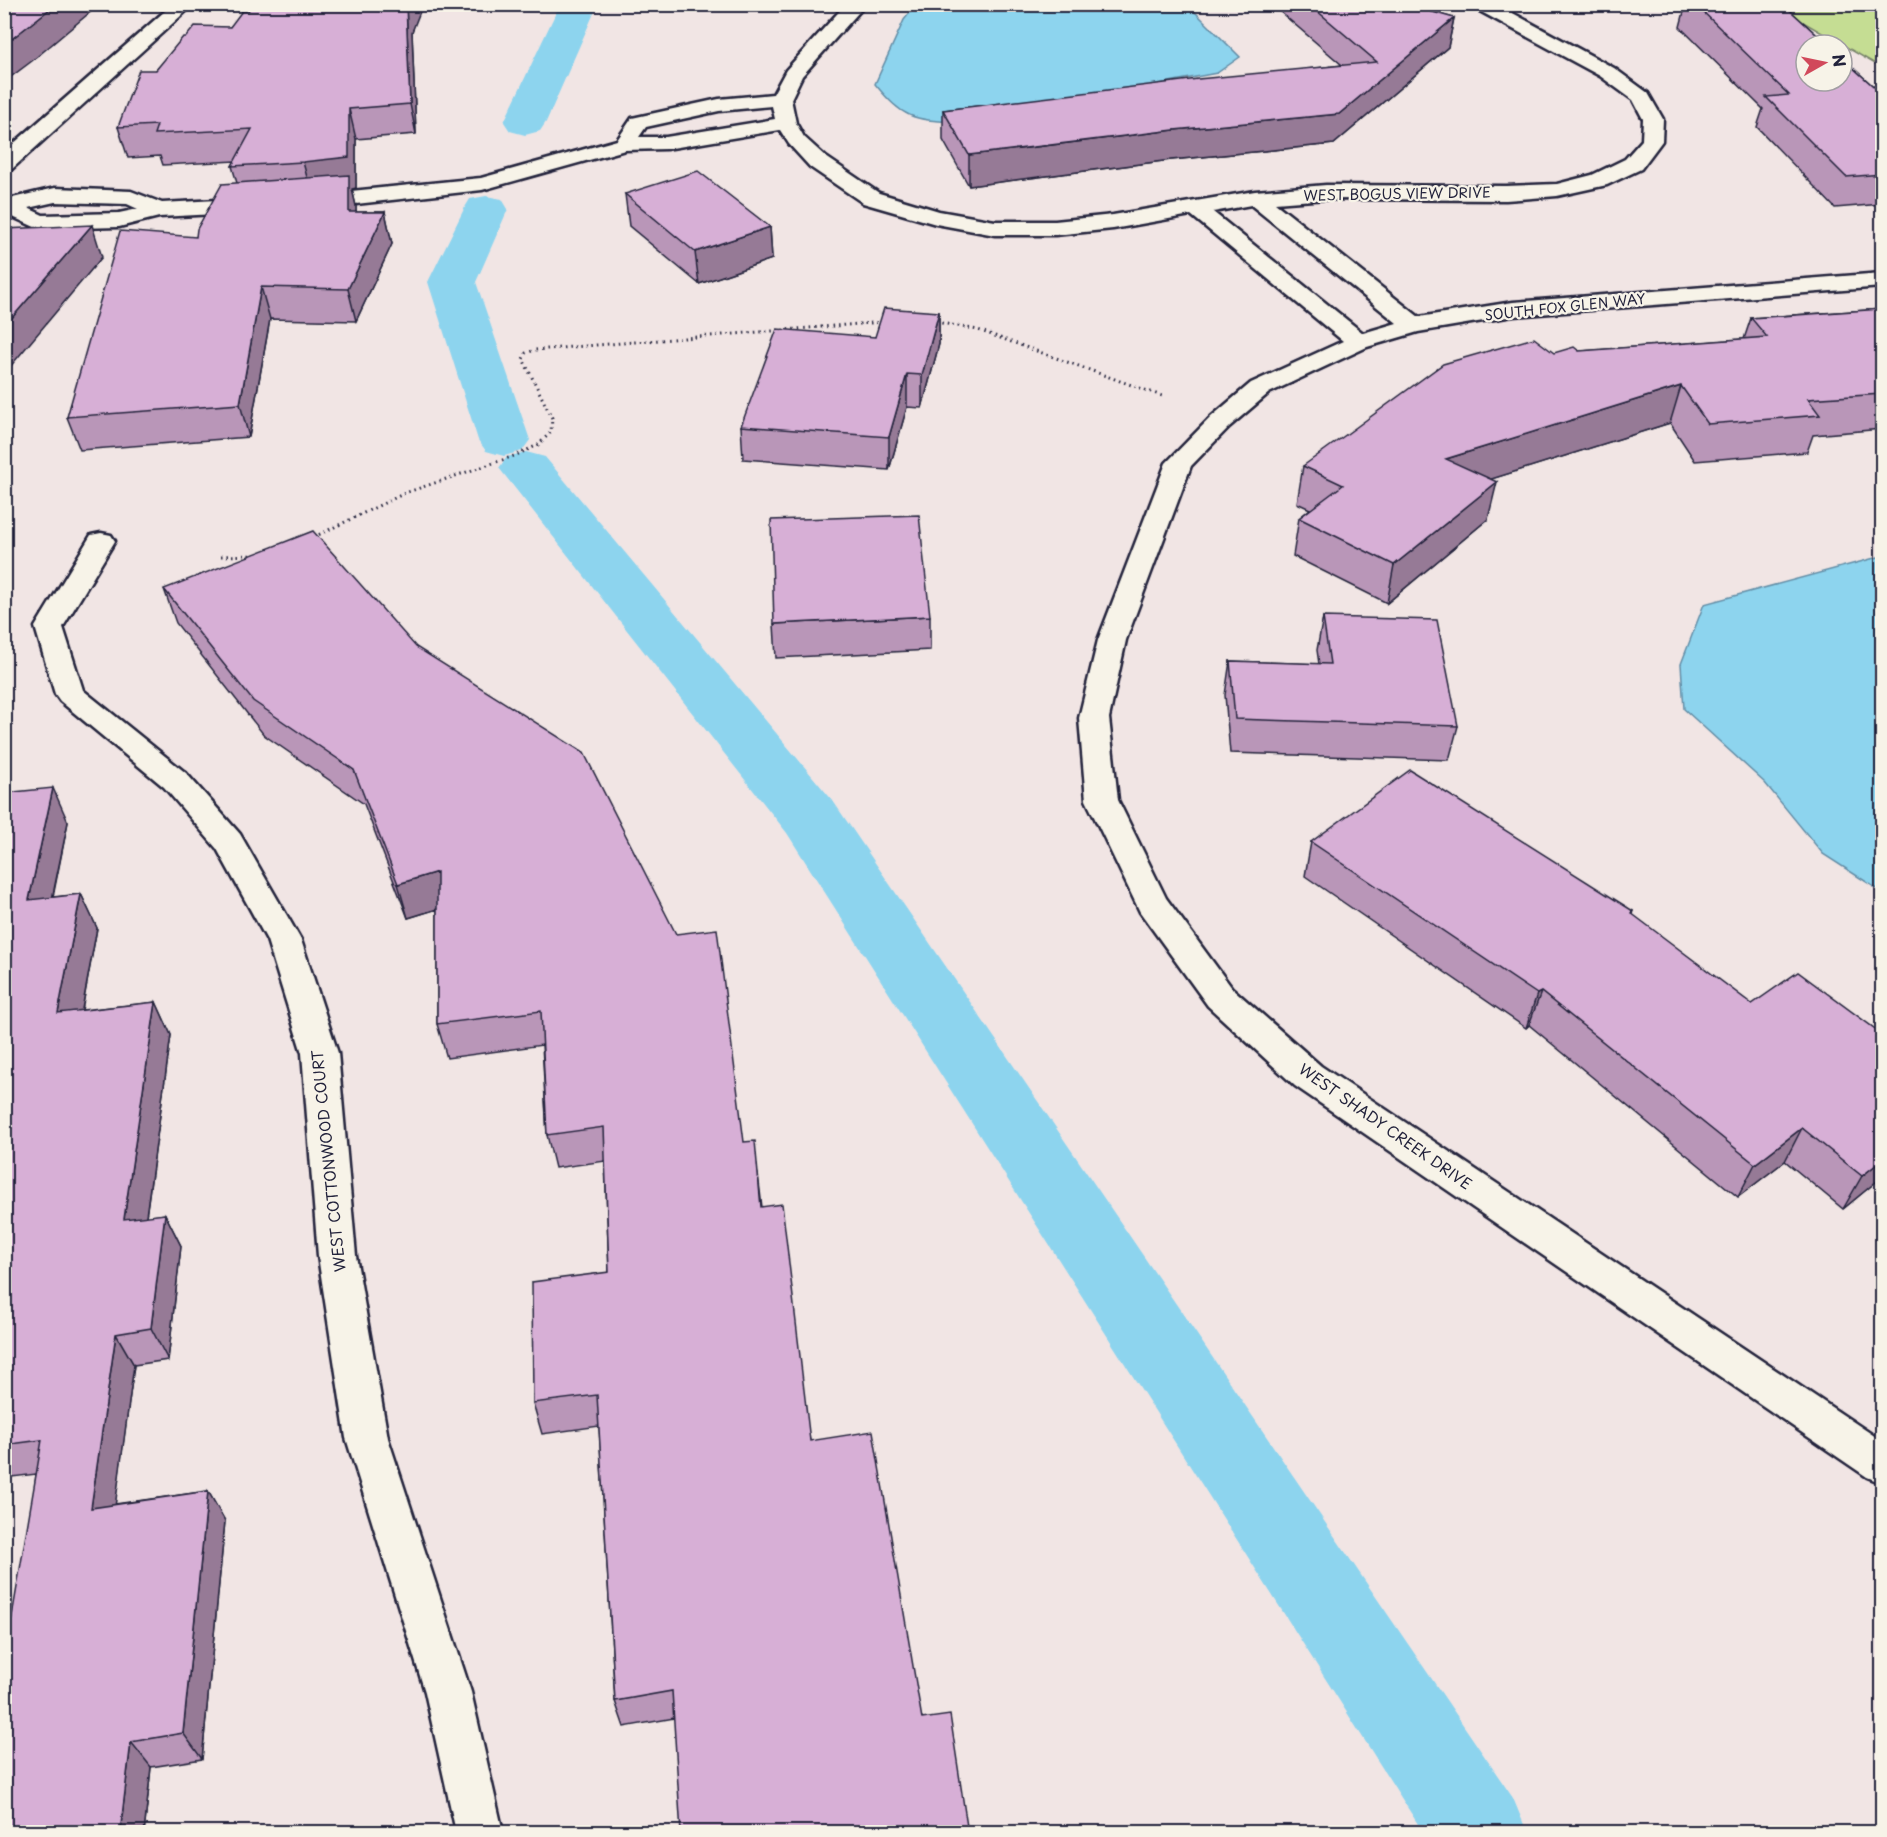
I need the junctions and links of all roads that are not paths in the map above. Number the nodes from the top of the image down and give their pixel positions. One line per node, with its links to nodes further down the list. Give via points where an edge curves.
1 (185, 4): 7 (street)
2 (857, 4): 4 (street, via 793,74)
3 (1481, 4): 8 (street, WEST BOGUS VIEW DRIVE, via 1607,72 1641,97 1653,119 1652,141 1633,164 1599,180 1557,190 1326,192)
4 (781, 99): 5 (street); 6 (street, via 719,105 639,122)
5 (786, 123): 6 (street, via 666,143); 10 (street, WEST BOGUS VIEW DRIVE, via 796,140 818,162 871,198 936,217 995,228 1055,228)
6 (624, 144): 9 (street, via 482,184 281,204 159,210 131,198 55,195)
7 (4, 164)
8 (1256, 198): 10 (street, WEST BOGUS VIEW DRIVE); 12 (street)
9 (6, 206)
10 (1194, 207): 13 (street)
11 (1882, 280): 12 (street, SOUTH FOX GLEN WAY, via 1514,309)
12 (1414, 325): 13 (street, WEST SHADY CREEK DRIVE)
13 (1359, 342): 15 (street, WEST SHADY CREEK DRIVE, via 1260,387 1179,463 1112,640 1095,718 1102,800 1152,904 1220,997 1308,1076)
14 (101, 541): 16 (street, WEST COTTONWOOD COURT, via 49,627 70,694 175,780 229,842 284,940 320,1053 338,1256 367,1438 448,1692)
15 (1882, 1464)
16 (480, 1833)

